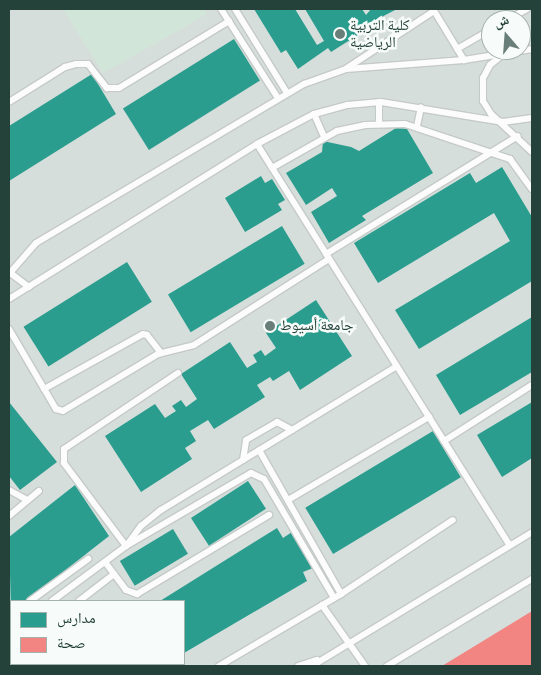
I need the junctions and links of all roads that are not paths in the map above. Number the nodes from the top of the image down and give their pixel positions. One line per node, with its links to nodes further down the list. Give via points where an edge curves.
1 (221, 9): 4 (lane)
2 (235, 9): 11 (lane)
3 (433, 10): 6 (lane); 10 (lane)
4 (229, 21): 12 (lane); 13 (lane, via 119,88 107,88 88,64 76,64 65,67)
5 (481, 35): 6 (lane)
6 (457, 49): 8 (lane)
7 (481, 58): 8 (lane)
8 (464, 60): 10 (lane)
9 (497, 60): 18 (lane, via 486,71 481,86 486,108)
10 (346, 69): 11 (lane)
11 (287, 93): 12 (lane)
12 (278, 98): 29 (lane, via 36,243)
13 (9, 102)
14 (379, 102): 15 (lane); 16 (lane, via 347,105); 19 (lane)
15 (421, 107): 18 (lane); 20 (lane)
16 (314, 114): 21 (lane); 23 (lane)
17 (532, 118): 18 (lane)
18 (504, 122): 22 (lane)
19 (380, 124): 20 (lane); 21 (lane, via 351,127)
20 (418, 126): 24 (lane)
21 (324, 136): 26 (lane)
22 (518, 136): 24 (lane); 25 (lane)
23 (257, 144): 26 (lane); 30 (lane)
24 (491, 152): 27 (lane, via 516,163); 28 (lane)
25 (532, 152)
26 (272, 168): 28 (lane)
27 (532, 189)
28 (328, 256): 33 (lane, via 194,345); 34 (lane)
29 (9, 273): 30 (lane)
30 (29, 287): 31 (lane)
31 (9, 299)
32 (9, 329): 37 (lane)
33 (161, 353): 37 (lane, via 143,334); 37 (lane, via 63,411 56,409)
34 (397, 366): 38 (lane); 39 (lane)
35 (178, 373): 52 (lane, via 64,449 64,463)
36 (532, 386): 40 (lane)
37 (44, 389)
38 (429, 417): 40 (lane); 46 (lane)
39 (292, 430): 41 (lane); 42 (lane, via 275,423 246,440)
40 (444, 441): 51 (lane)
41 (259, 450): 42 (lane); 46 (lane)
42 (243, 460): 52 (lane, via 149,518)
43 (9, 490): 45 (lane)
44 (39, 491): 45 (lane)
45 (27, 500): 48 (lane)
46 (288, 500): 57 (lane)
47 (269, 515): 55 (lane, via 140,593 129,592)
48 (9, 516)
49 (453, 520): 57 (lane)
50 (532, 532): 51 (lane)
51 (510, 545): 63 (lane)
52 (126, 546): 54 (lane); 58 (lane, via 247,473 254,473 264,479)
53 (88, 559): 59 (lane)
54 (105, 562): 55 (lane); 60 (lane)
55 (114, 574): 61 (lane)
56 (532, 579): 69 (lane)
57 (341, 594): 58 (lane)
58 (334, 598): 62 (lane)
59 (31, 600)
60 (53, 600)
61 (80, 600)
62 (322, 605): 63 (lane); 65 (lane)
63 (348, 642): 64 (lane); 68 (lane)
64 (319, 660): 66 (lane); 67 (lane)
65 (219, 666)
66 (298, 666)
67 (312, 666)
68 (365, 666)
69 (387, 666)

